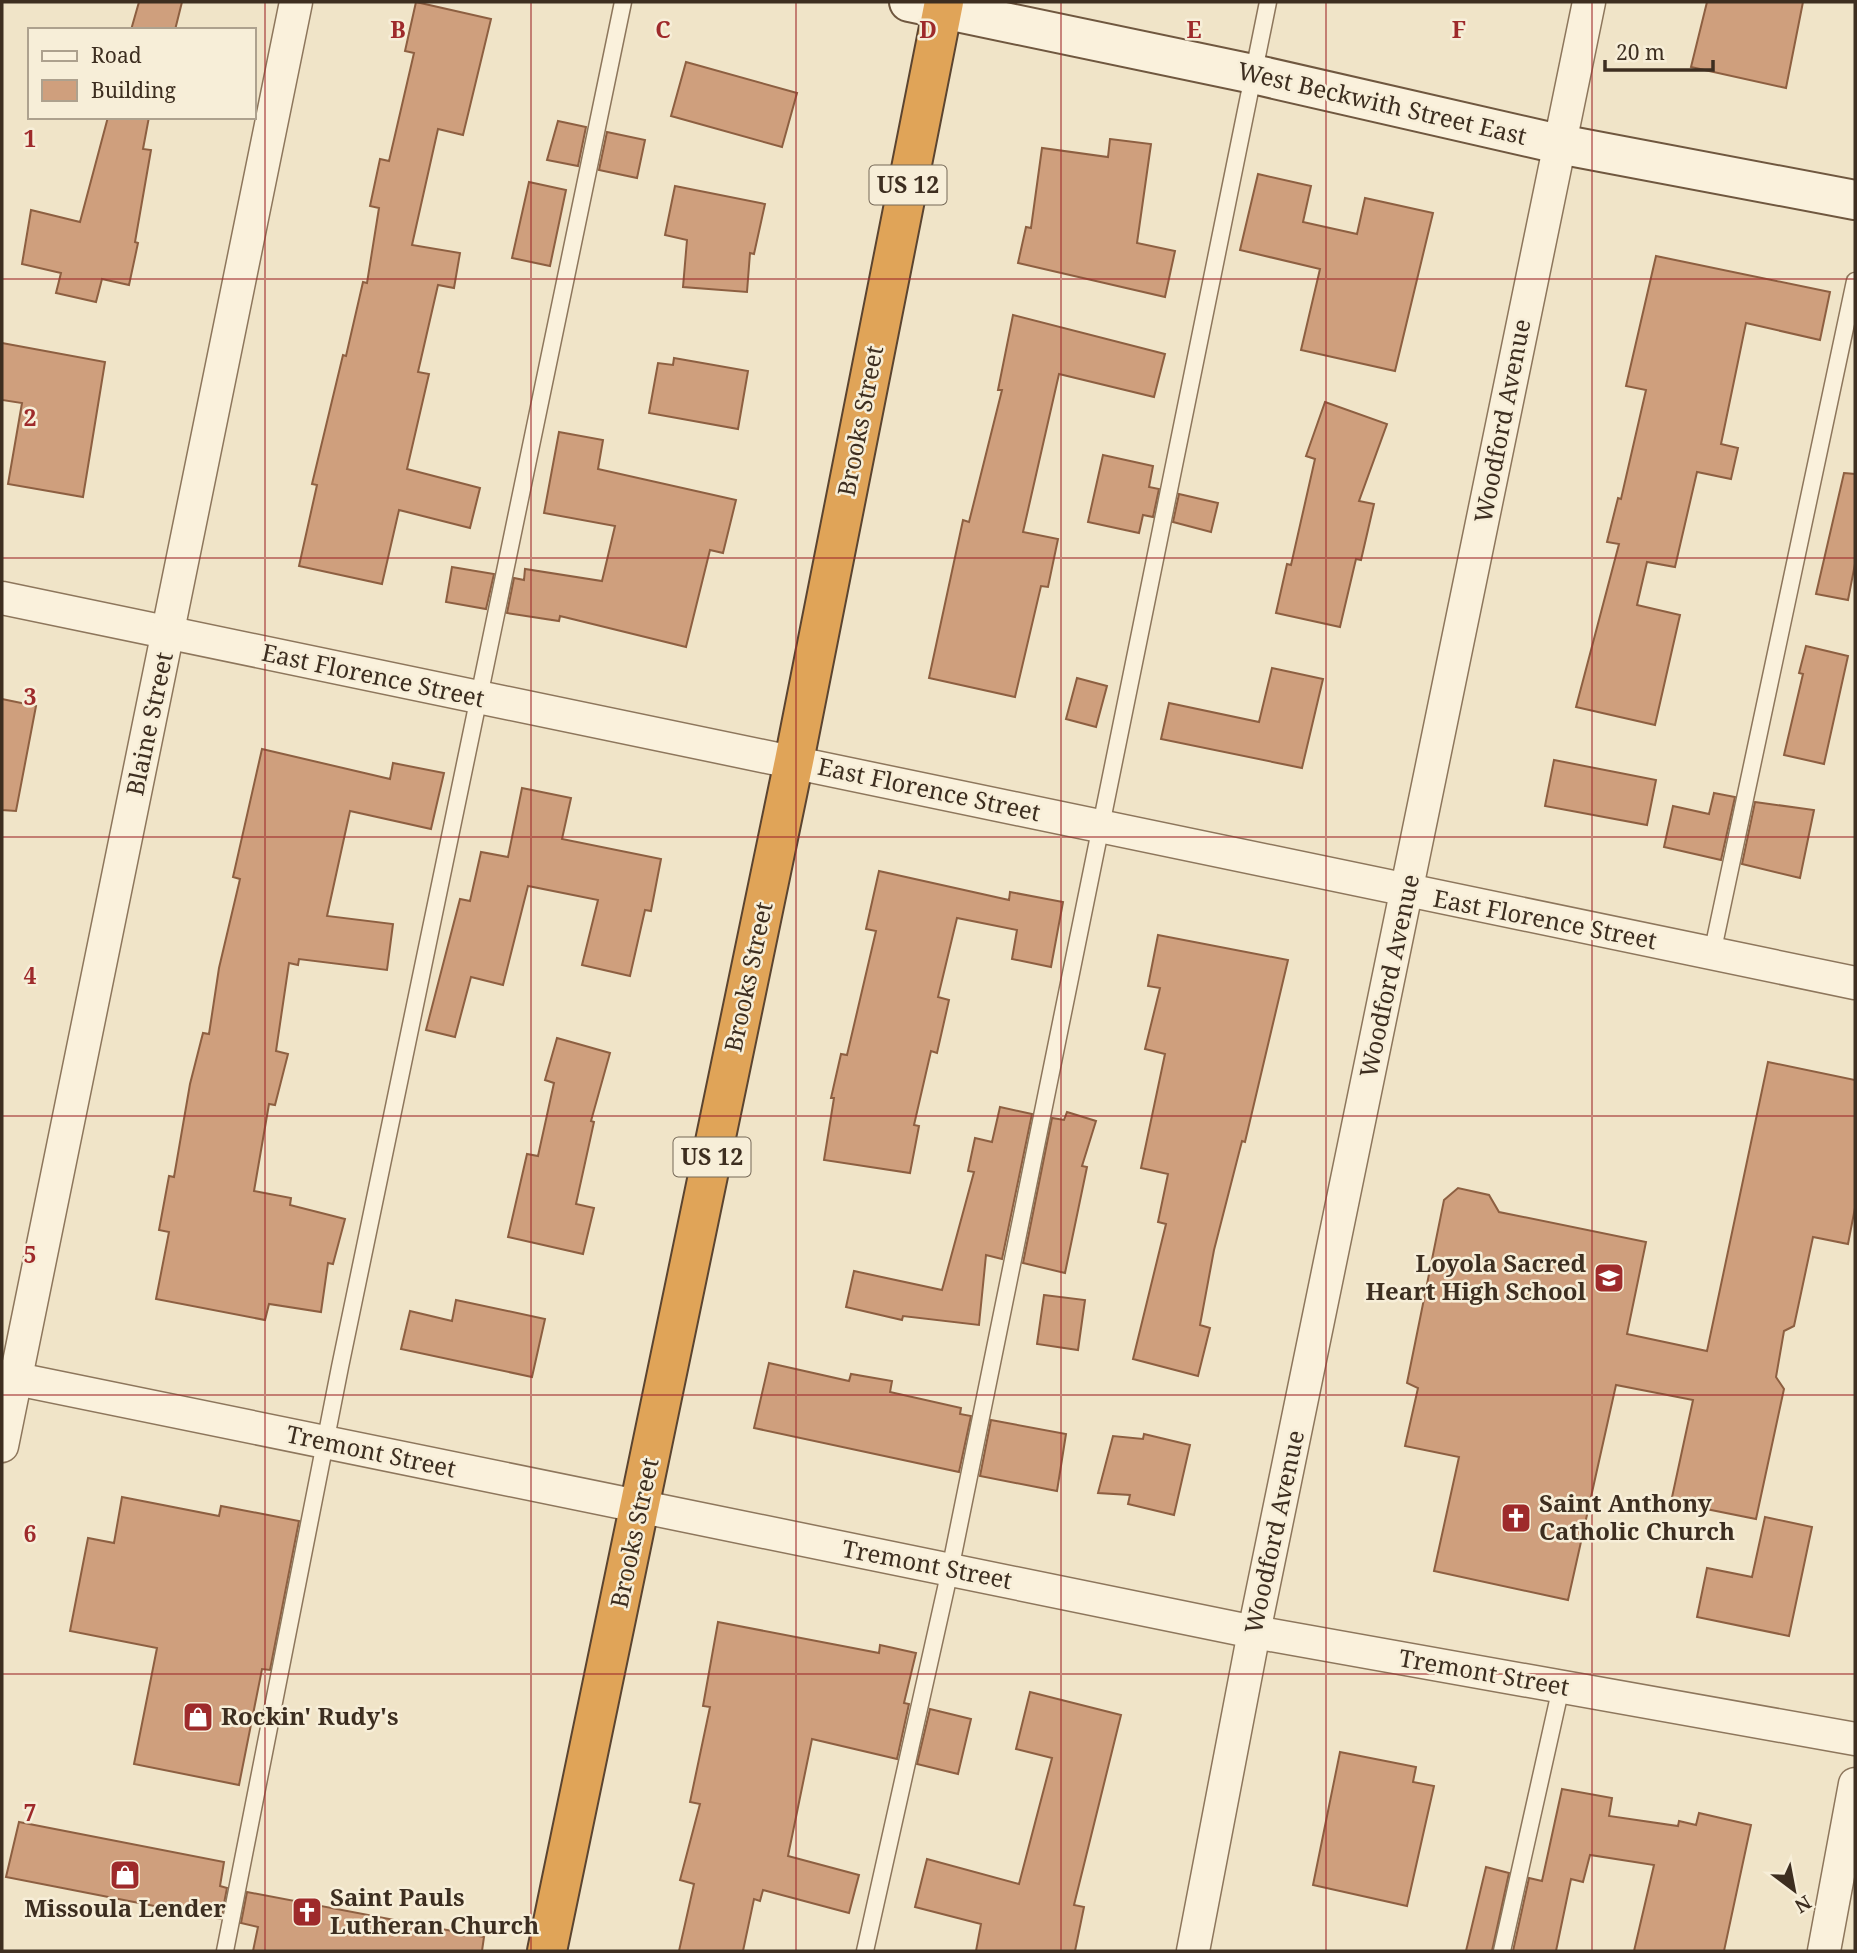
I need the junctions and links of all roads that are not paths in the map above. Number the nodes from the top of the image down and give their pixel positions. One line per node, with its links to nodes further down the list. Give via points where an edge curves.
1 (296, 2): 11 (street, Blaine Street)
2 (622, 2): 12 (lane)
3 (1268, 2): 6 (lane)
4 (1589, 2): 7 (street, Woodford Avenue)
5 (932, 4): 6 (street, West Beckwith Street East); 13 (highway, Brooks Street / US 12)
6 (1253, 74): 7 (street, West Beckwith Street East); 14 (lane)
7 (1559, 144): 8 (street, West Beckwith Street East); 15 (street, Woodford Avenue)
8 (1855, 200)
9 (1855, 281): 16 (lane)
10 (2, 598): 11 (street, East Florence Street)
11 (169, 633): 12 (street, East Florence Street); 18 (street, Blaine Street)
12 (477, 697): 13 (street, East Florence Street); 19 (lane)
13 (794, 761): 14 (street, East Florence Street); 21 (highway, Brooks Street / US 12)
14 (1102, 827): 15 (street, East Florence Street); 22 (lane)
15 (1408, 892): 16 (street, East Florence Street); 23 (street, Woodford Avenue)
16 (1712, 954): 17 (street, East Florence Street)
17 (1855, 983)
18 (9, 1377): 19 (street, Tremont Street); 20 (street, Blaine Street)
19 (325, 1442): 21 (street, Tremont Street); 27 (lane)
20 (2, 1446)
21 (640, 1508): 22 (street, Tremont Street); 28 (highway, Brooks Street / US 12)
22 (950, 1570): 23 (street, Tremont Street); 29 (lane)
23 (1254, 1632): 24 (street, Tremont Street); 30 (street, Woodford Avenue)
24 (1561, 1687): 25 (street, Tremont Street); 31 (lane)
25 (1855, 1739)
26 (1855, 1784): 32 (street)
27 (225, 1951)
28 (547, 1951)
29 (865, 1951)
30 (1193, 1951)
31 (1502, 1951)
32 (1824, 1951)

